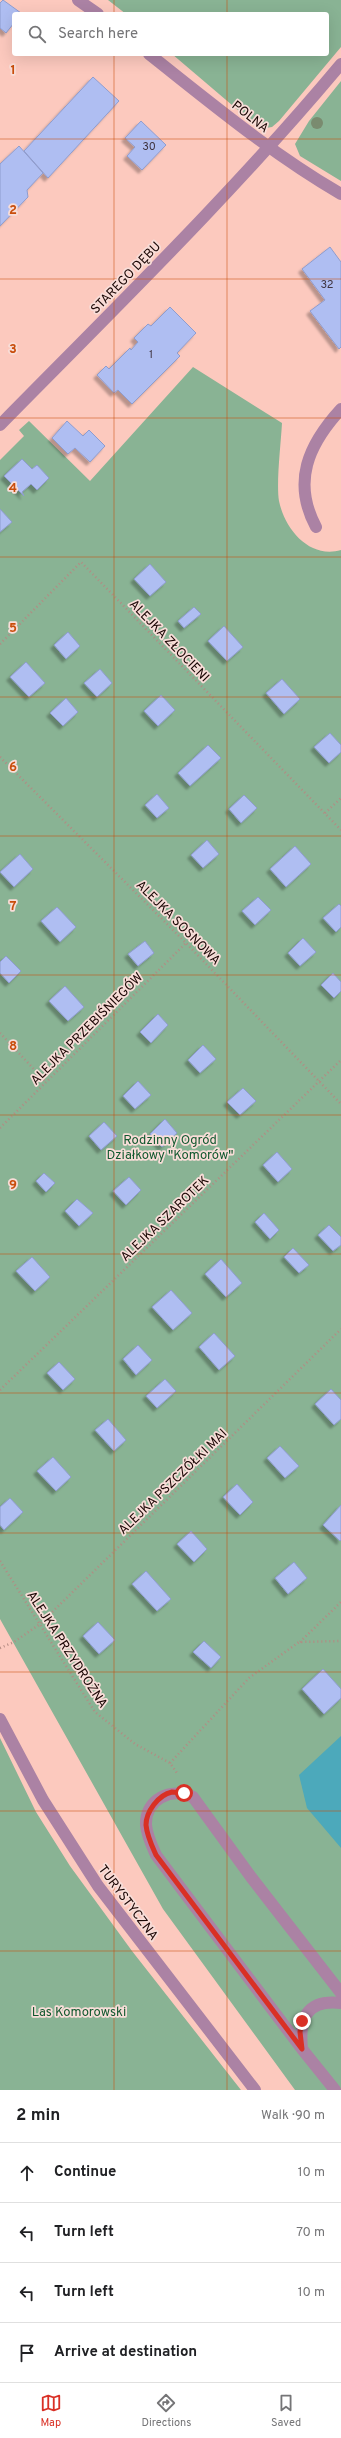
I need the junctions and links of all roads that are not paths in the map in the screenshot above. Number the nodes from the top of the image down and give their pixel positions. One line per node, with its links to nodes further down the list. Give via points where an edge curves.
1 (78, 0): 2 (street)
2 (95, 12)
3 (152, 56): 5 (street, POLNA)
4 (341, 64): 5 (street, STAREGO DĘBU)
5 (269, 148): 6 (street, POLNA); 8 (street, STAREGO DĘBU)
6 (341, 194)
7 (341, 409): 9 (street, via 314,445 308,461 304,499)
8 (0, 426)
9 (316, 527)
10 (0, 1719): 14 (street, TURYSTYCZNA, via 43,1800 98,1886)
11 (341, 1993): 13 (street, via 193,1797 171,1792 161,1797 150,1809 146,1824 156,1855)
12 (341, 2003): 13 (street, via 318,2004 308,2011 302,2021 300,2032)
13 (302, 2049): 15 (street)
14 (254, 2090)
15 (335, 2090)

